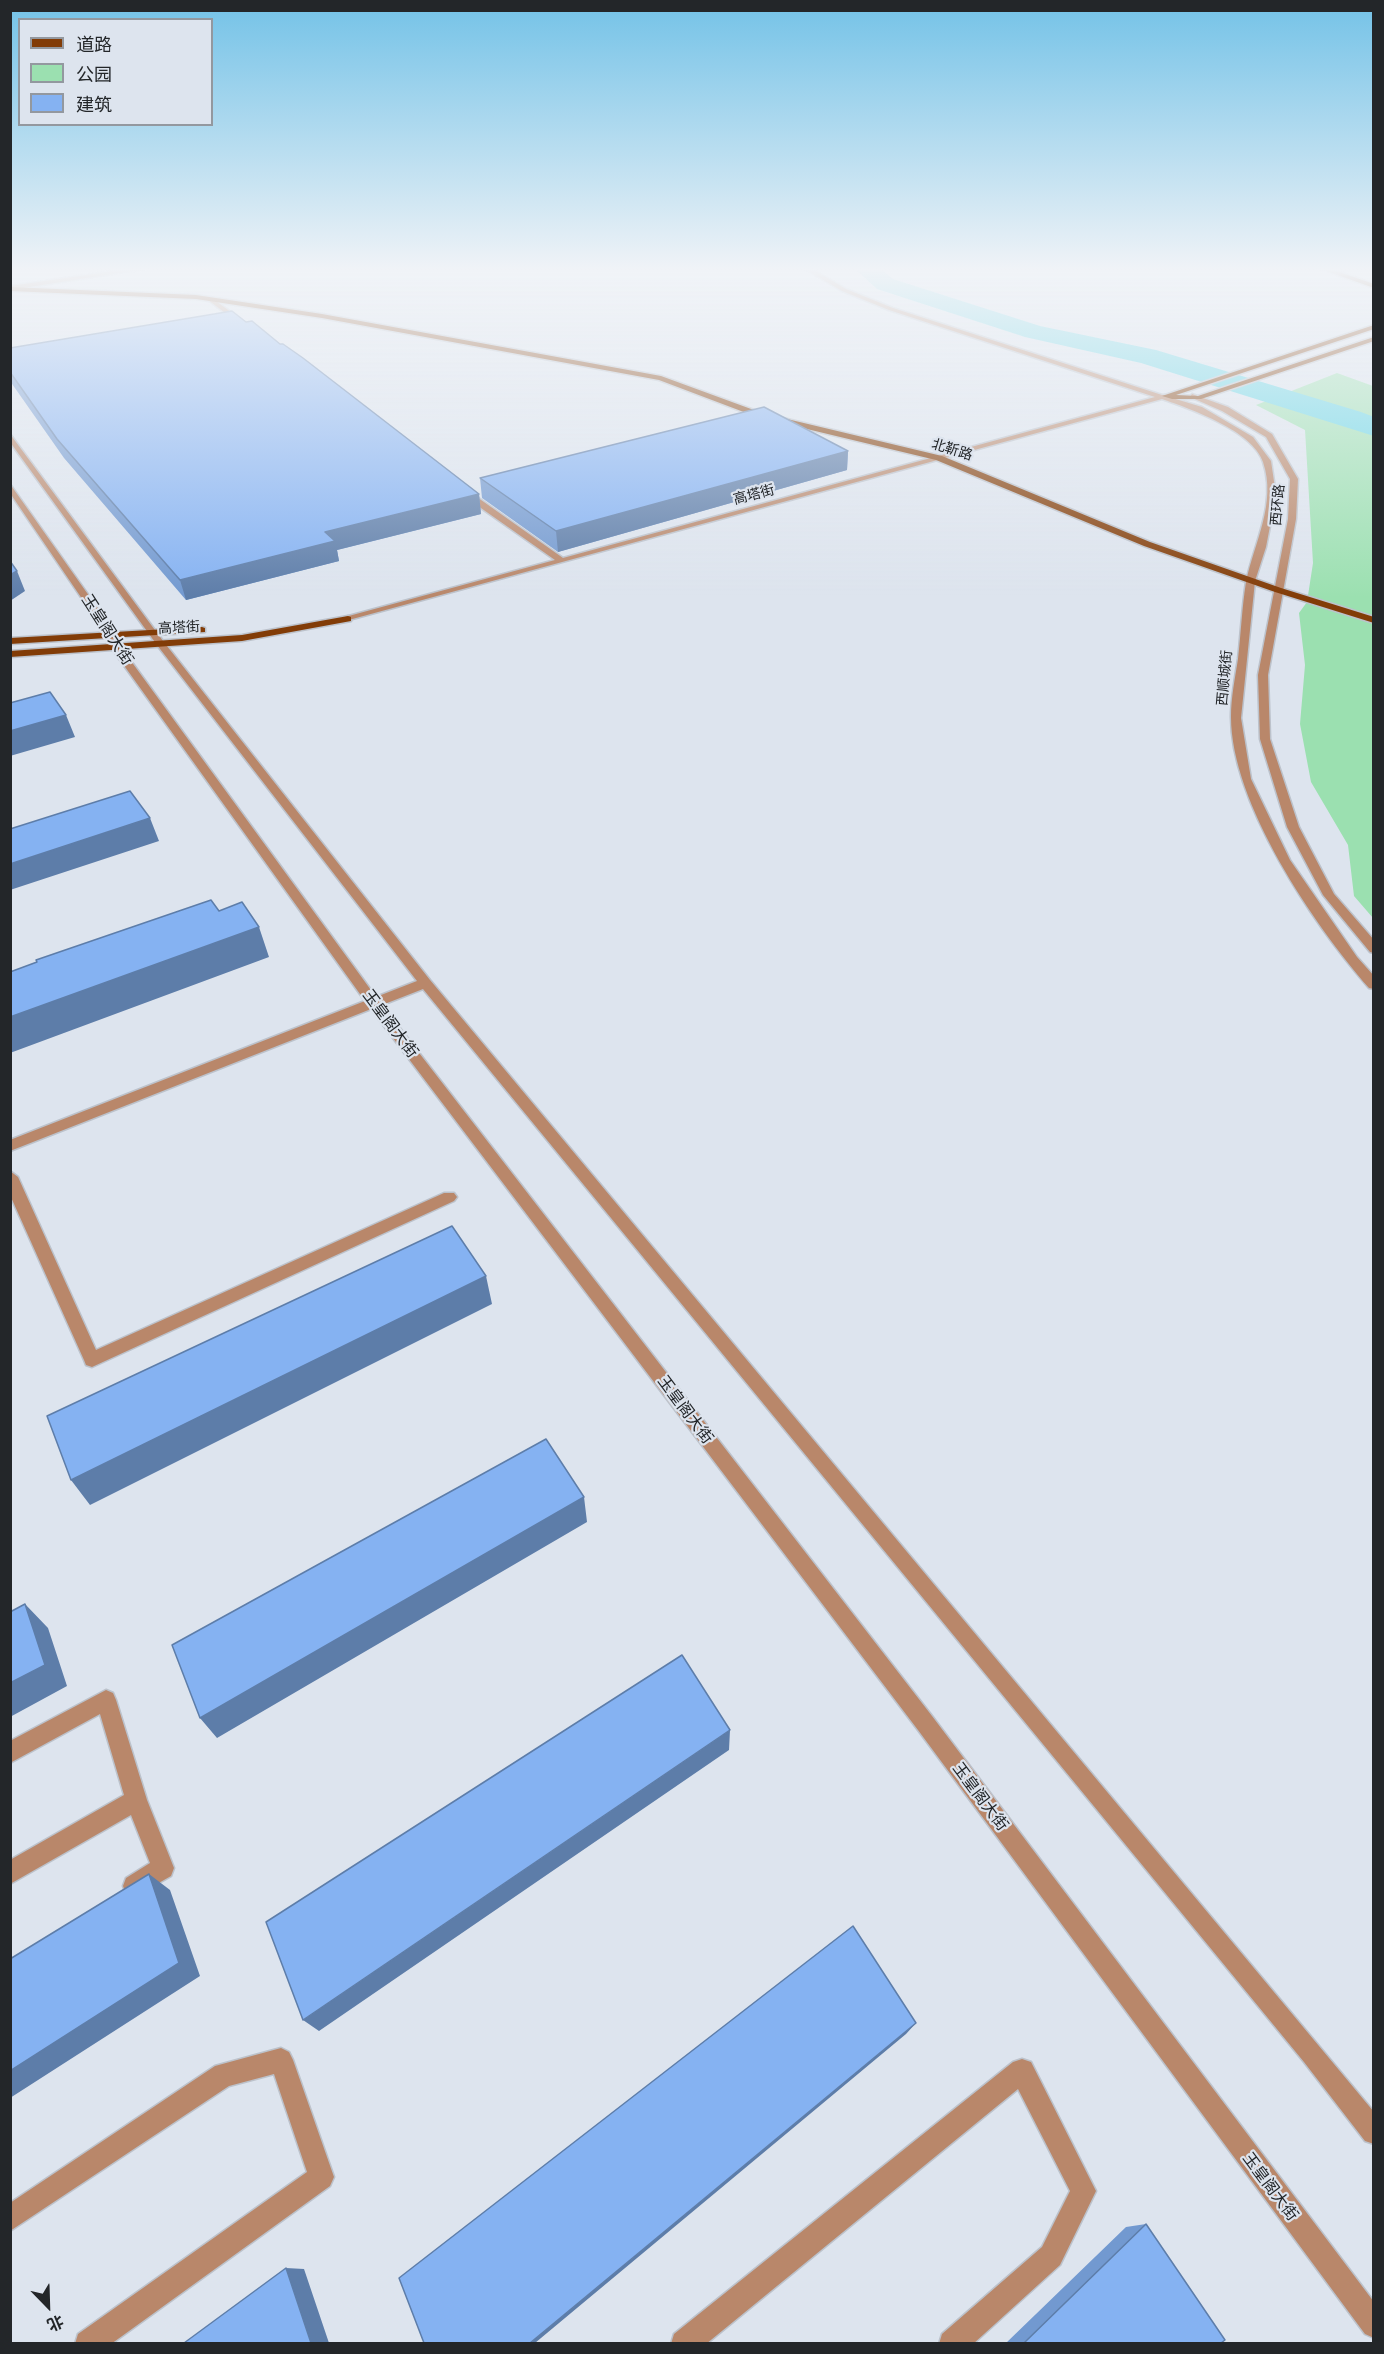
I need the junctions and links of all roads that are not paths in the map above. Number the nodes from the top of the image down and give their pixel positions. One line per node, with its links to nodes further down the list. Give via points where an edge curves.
1 (660, 378): 9 (main road, 北靳路, via 760,416)
2 (1120, 378): 6 (street)
3 (1218, 378): 5 (main road)
4 (1259, 378): 7 (main road)
5 (1179, 391): 6 (main road); 7 (street, 西环路)
6 (1167, 392): 7 (main road); 9 (street, 高塔街); 13 (street, 西顺城街, via 1250,439 1267,461 1272,495)
7 (1198, 398): 14 (street, 西环路, via 1269,436 1294,479 1292,519)
8 (10, 436): 17 (street, 玉皇阁大街)
9 (939, 458): 12 (street, 高塔街); 13 (main road, 北靳路, via 1147,544)
10 (10, 486): 18 (street, 玉皇阁大街)
11 (459, 488): 12 (street)
12 (562, 561): 15 (street, 高塔街)
13 (1251, 581): 14 (main road, 北靳路); 23 (street, 西顺城街, via 1236,718 1246,779 1284,860 1352,960)
14 (1278, 590): 16 (main road, 北靳路); 21 (street, via 1263,675 1265,739 1293,827 1329,895)
15 (348, 619): 17 (main road, 高塔街, via 242,638)
16 (1374, 620)
17 (157, 637): 18 (main road, 高塔街); 22 (street, 玉皇阁大街)
18 (113, 640): 19 (main road, 高塔街); 20 (main road, 高塔街); 24 (street, 玉皇阁大街)
19 (10, 641)
20 (10, 654)
21 (1374, 950)
22 (425, 983): 24 (street); 32 (street, 玉皇阁大街)
23 (1374, 985)
24 (374, 1004): 25 (street); 34 (street, 玉皇阁大街, via 925,1723)
25 (10, 1146)
26 (10, 1177): 27 (street, via 92,1360)
27 (449, 1197)
28 (10, 1753): 29 (street, via 106,1700)
29 (136, 1800): 30 (street); 31 (street, via 164,1868)
30 (10, 1873)
31 (112, 1898)
32 (1374, 2132)
33 (10, 2218): 35 (street, via 224,2075 281,2060 321,2177)
34 (1374, 2325)
35 (88, 2343)
36 (684, 2343): 37 (street, via 1022,2071 1083,2191 1051,2256)
37 (952, 2343)

